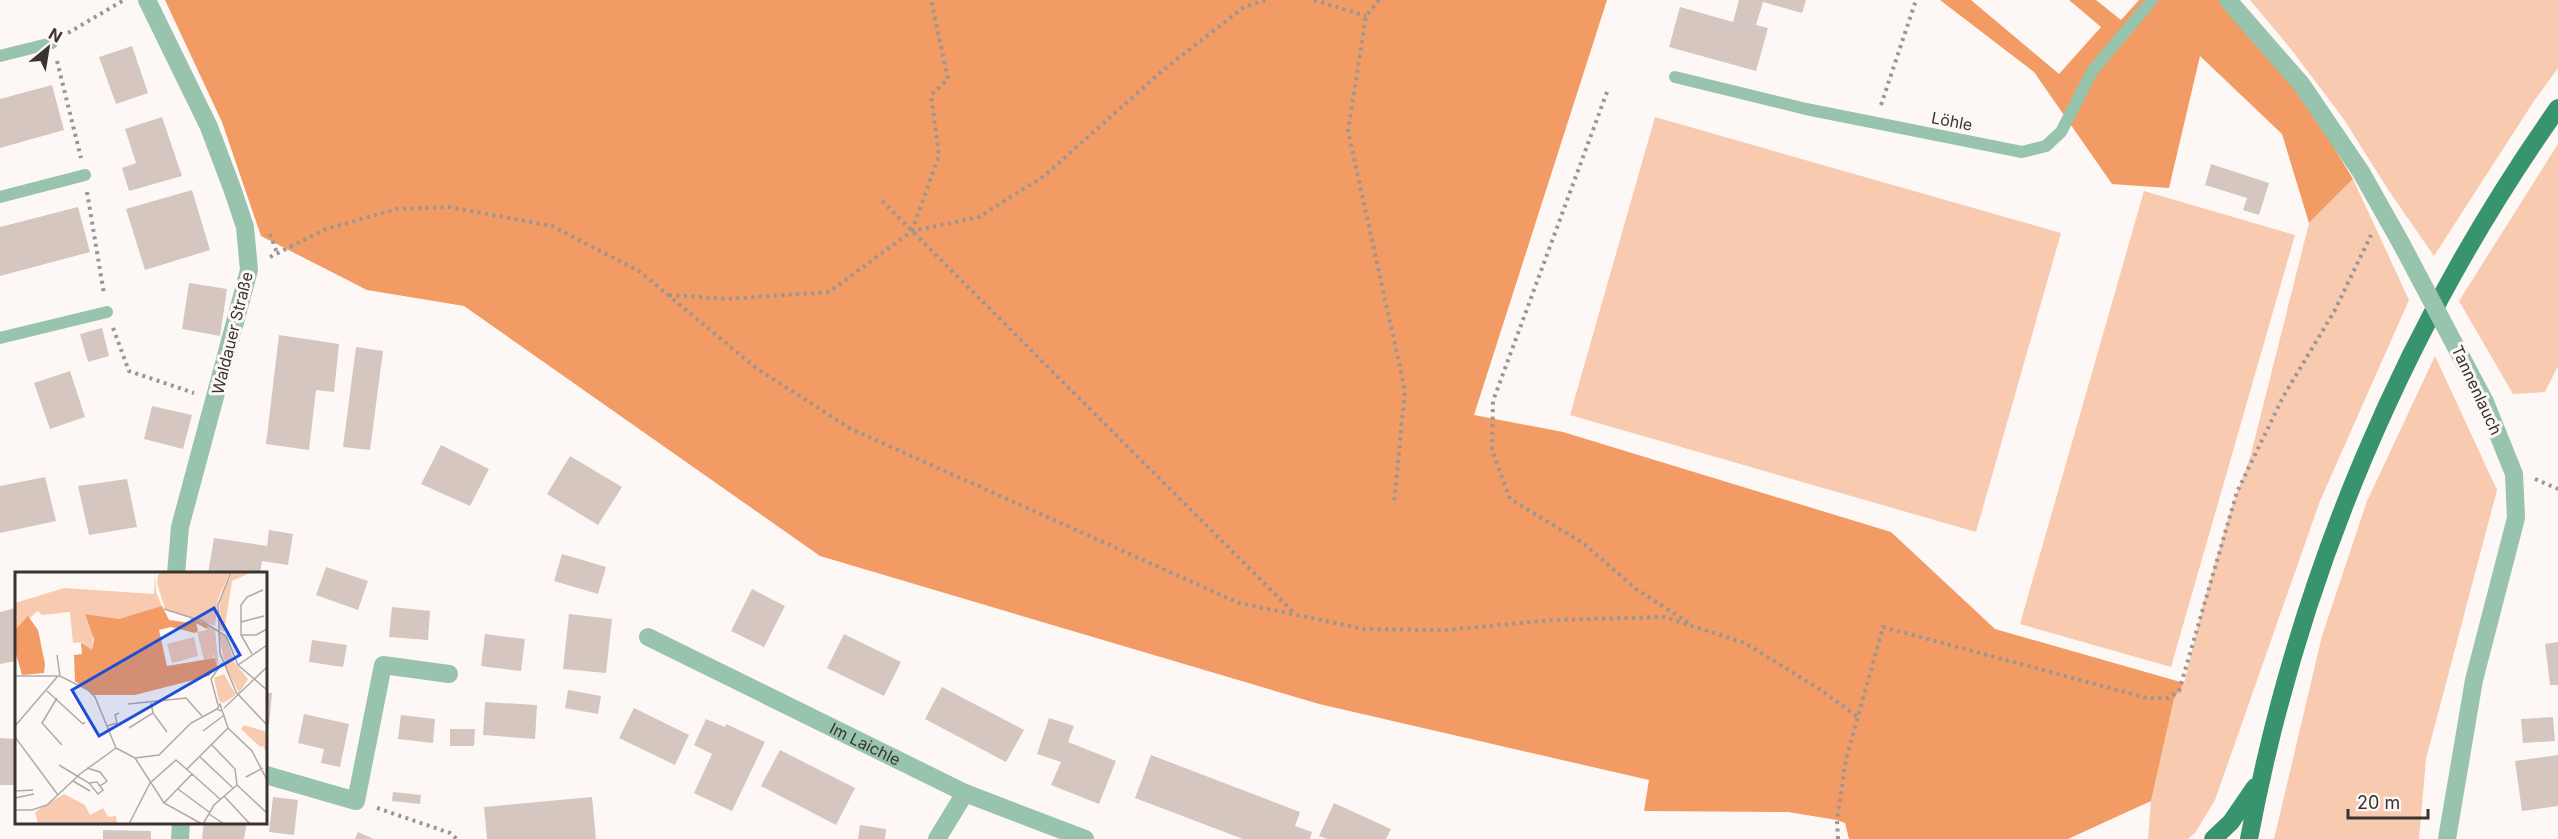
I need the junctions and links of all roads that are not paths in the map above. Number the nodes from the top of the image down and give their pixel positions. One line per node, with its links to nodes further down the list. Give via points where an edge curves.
1 (147, 0): 12 (street, Waldauer Straße, via 209,128 233,191 245,227 249,270 180,527)
2 (2152, 0): 6 (lane, Löhle, via 2093,70 2061,132 2046,146 2022,152 1806,109)
3 (2228, 0): 24 (street, Tannenlauch, bridge, via 2302,85 2361,172 2485,402 2514,474 2516,518 2474,680)
4 (52, 43): 5 (lane)
5 (0, 56)
6 (1675, 77)
7 (2558, 108): 16 (main road, via 2455,274 2372,438 2308,607)
8 (85, 175): 9 (lane)
9 (0, 196)
10 (107, 312): 11 (lane)
11 (0, 338)
12 (176, 572)
13 (648, 637): 17 (street, Im Laichle)
14 (449, 674): 15 (street, via 383,665 356,801)
15 (267, 775)
16 (2260, 781): 22 (main road, via 2231,822); 23 (main road)
17 (965, 793): 20 (street); 21 (street, Im Laichle)
18 (181, 824): 19 (street)
19 (180, 839)
20 (937, 839)
21 (1085, 839)
22 (2213, 839)
23 (2249, 839)
24 (2447, 839)

